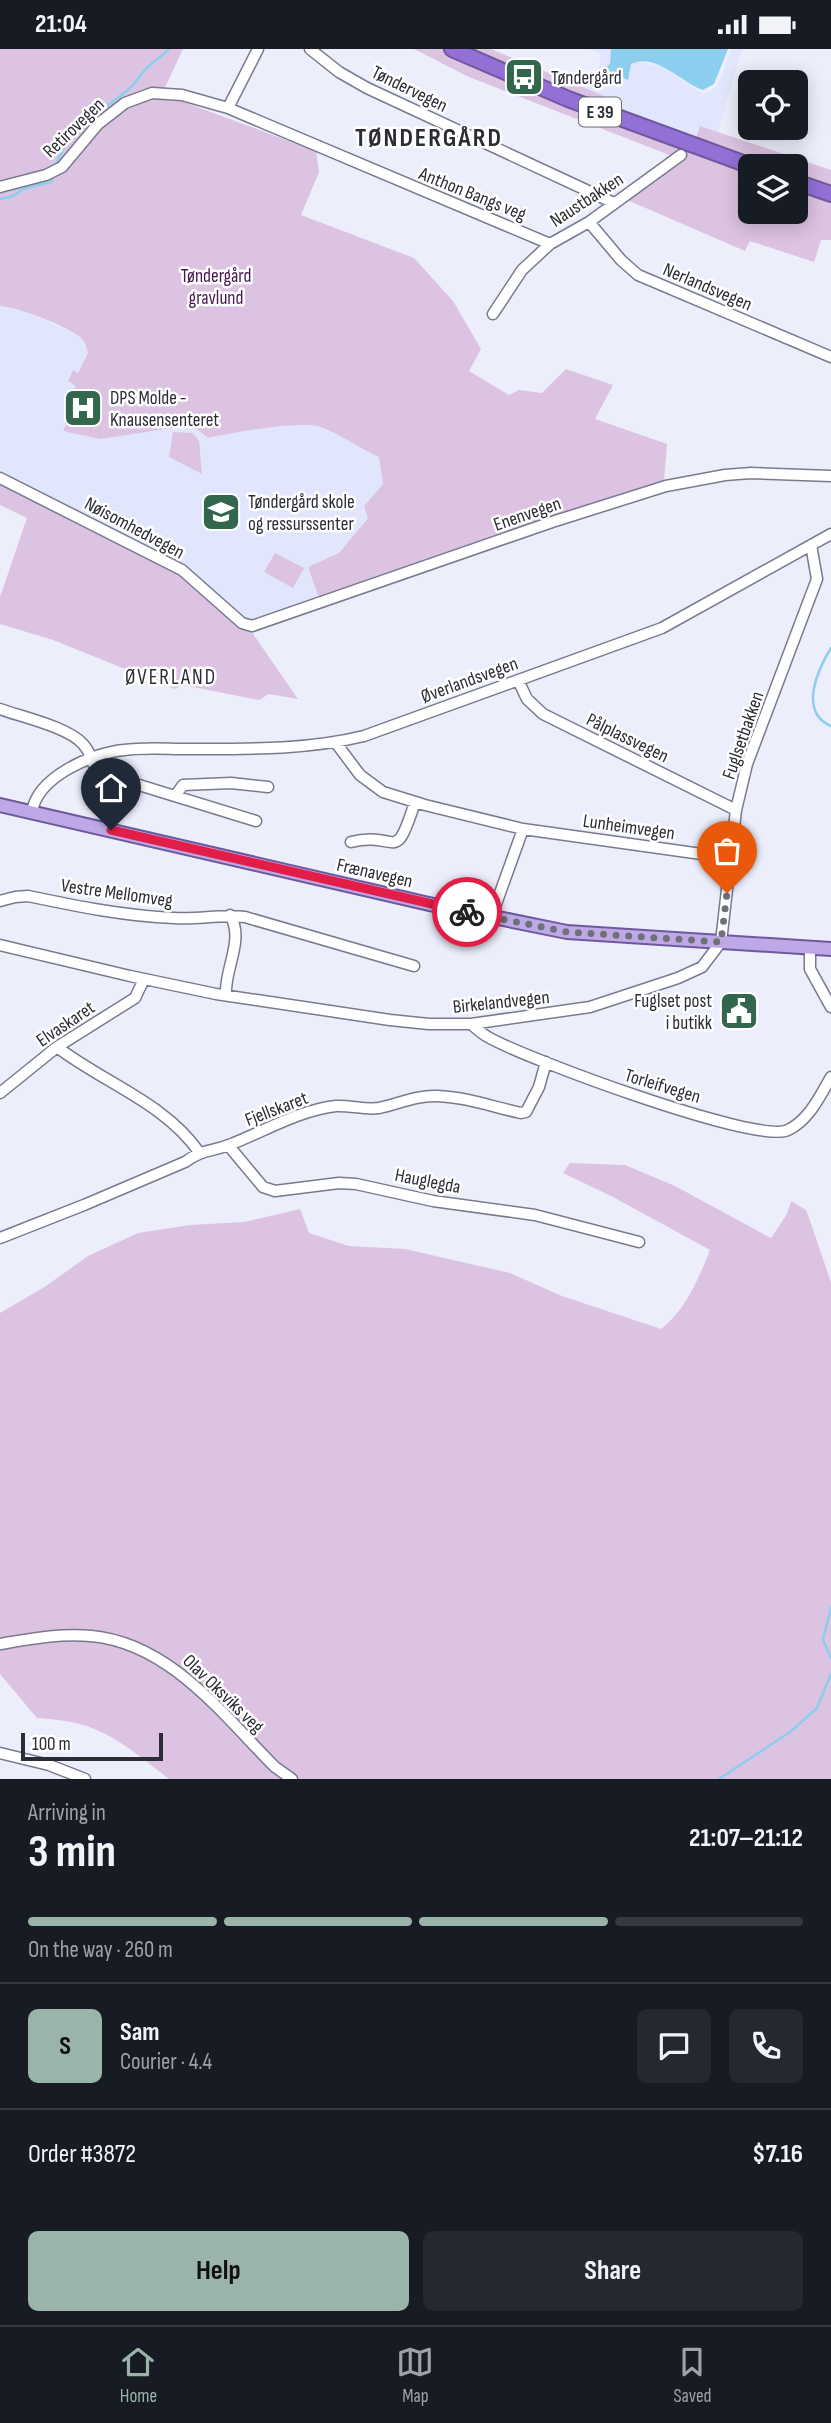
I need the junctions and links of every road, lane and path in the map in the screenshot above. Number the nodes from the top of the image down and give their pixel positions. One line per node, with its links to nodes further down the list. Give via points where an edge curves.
1 (258, 49): 4 (street)
2 (310, 49): 10 (street, Tøndervegen, via 367,88)
3 (452, 49): 6 (highway, E 39, via 568,99)
4 (228, 108): 8 (street, Retirovegen, via 181,95 152,93 125,103 98,124 62,167); 12 (street, Anthon Bangs veg)
5 (681, 155): 10 (street, Naustbakken)
6 (738, 161)
7 (808, 186): 9 (highway)
8 (0, 187)
9 (831, 194)
10 (614, 203): 11 (street, Naustbakken)
11 (589, 222): 12 (street, Naustbakken); 14 (street, Nerlandsvegen, via 638,275)
12 (550, 244): 13 (street, Naustbakken, via 522,270)
13 (493, 314)
14 (831, 357)
15 (831, 477): 19 (street, Enenvegen, via 751,473 666,486 252,626)
16 (0, 479): 19 (street, Nøisomhedvegen, via 182,570)
17 (831, 534): 18 (street, Øverlandsvegen)
18 (811, 545): 20 (street, Øverlandsvegen, via 662,628); 28 (street, Fuglsetbakken, via 817,579 747,765)
19 (242, 623)
20 (517, 680): 22 (street, Øverlandsvegen); 28 (street, Pålplassvegen, via 527,699 543,714)
21 (0, 709): 23 (street, via 69,734)
22 (335, 743): 23 (street, Øverlandsvegen, via 123,750); 26 (street, Lunheimvegen, via 367,781 383,792)
23 (92, 758): 25 (street, via 100,773); 29 (street, Øverlandsvegen, via 59,774 37,796)
24 (268, 787): 25 (street, via 183,785)
25 (175, 796): 30 (street)
26 (415, 802): 31 (street, Lunheimvegen); 32 (street, via 401,840)
27 (0, 805): 29 (main road, Frænavegen)
28 (736, 810): 33 (street, Fuglsetbakken)
29 (32, 812): 36 (main road, Frænavegen)
30 (256, 821)
31 (523, 829): 33 (street, Lunheimvegen); 36 (street)
32 (351, 842)
33 (730, 858): 37 (street, Fuglsetbakken)
34 (0, 901): 35 (street, Vestre Mellomveg, via 28,896 130,916 181,919)
35 (230, 915): 41 (street, Vestre Mellomveg); 43 (street, via 237,929)
36 (491, 918): 37 (main road, Frænavegen, via 600,936)
37 (721, 942): 39 (main road, Frænavegen); 45 (street, Birkelandvegen, via 702,967 650,989 590,1007)
38 (0, 945): 42 (street, Birkelandvegen)
39 (810, 948): 40 (main road, Frænavegen); 44 (street, via 810,969)
40 (831, 949)
41 (414, 966)
42 (144, 979): 43 (street, Birkelandvegen); 46 (street, Elvaskaret, via 135,998)
43 (226, 995): 45 (street, Birkelandvegen, via 390,1020)
44 (831, 1007)
45 (471, 1024): 47 (street, Torleifvegen, via 489,1038)
46 (58, 1047): 49 (street, Elvaskaret); 51 (street, via 175,1123)
47 (546, 1062): 48 (street, Torleifvegen, via 641,1099 779,1133 808,1114); 50 (street, Fjellskaret, via 529,1108 521,1113 473,1100 419,1097 376,1108 337,1106)
48 (831, 1077)
49 (0, 1093)
50 (228, 1145): 51 (street, Fjellskaret); 53 (street, Hauglegda, via 263,1187 275,1191 356,1184 433,1201 535,1215)
51 (199, 1152): 52 (street, Fjellskaret, via 185,1162)
52 (0, 1238)
53 (639, 1242)
54 (0, 1644): 57 (street, Olav Oksviks veg, via 60,1635 92,1636 120,1641 150,1654 174,1667)
55 (0, 1753): 56 (street)
56 (85, 1779)
57 (292, 1779)

